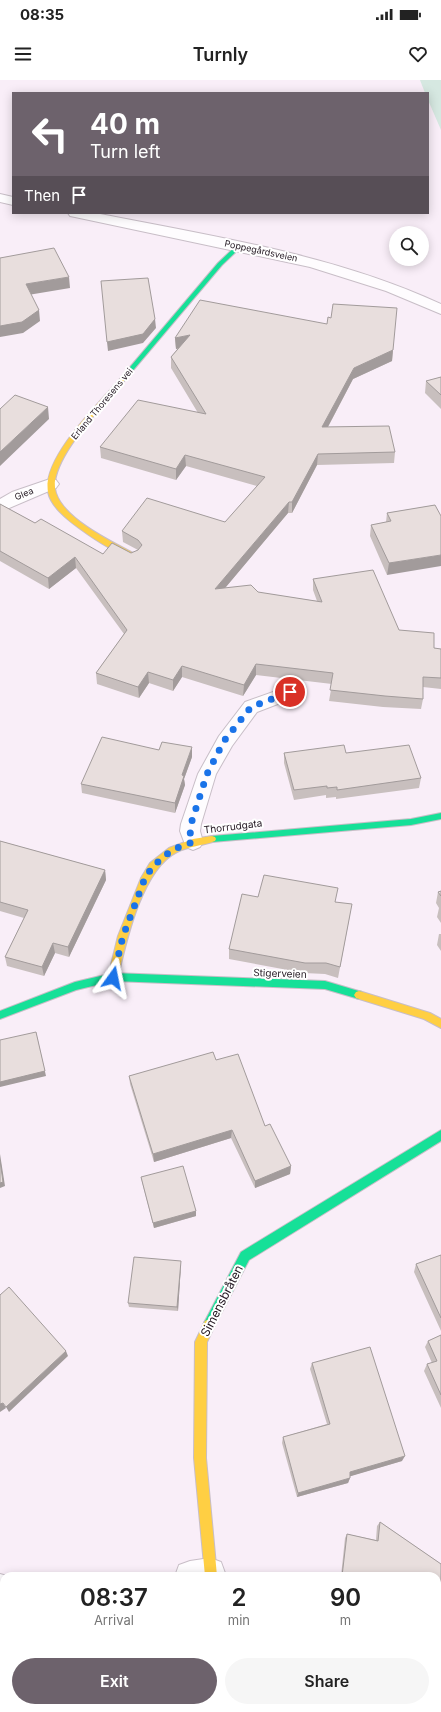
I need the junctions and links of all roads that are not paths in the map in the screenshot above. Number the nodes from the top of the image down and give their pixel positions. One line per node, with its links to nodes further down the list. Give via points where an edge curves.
1 (0, 198): 2 (street)
2 (12, 200)
3 (80, 214): 4 (street, Poppegårdsveien)
4 (239, 246): 5 (street, Poppegårdsveien, via 372,280); 6 (street, Erland Thoresens vei, via 220,264 67,446 57,462)
5 (441, 310)
6 (50, 484): 7 (street, Glea); 8 (street, via 53,495 81,526)
7 (0, 506)
8 (132, 556)
9 (290, 692): 11 (lane, via 251,707 224,741 207,774 191,824)
10 (441, 816): 11 (street, Thorrudgata, via 411,822)
11 (193, 842): 12 (street, Thorrudgata, via 172,850 153,866 145,878 123,936)
12 (113, 978): 13 (street, via 75,986); 14 (street, Stigerveien, via 325,985 428,1016)
13 (0, 1015)
14 (441, 1024)
15 (441, 1135): 16 (street, Simensbråten, via 245,1256 201,1342 200,1458)
16 (204, 1572)

